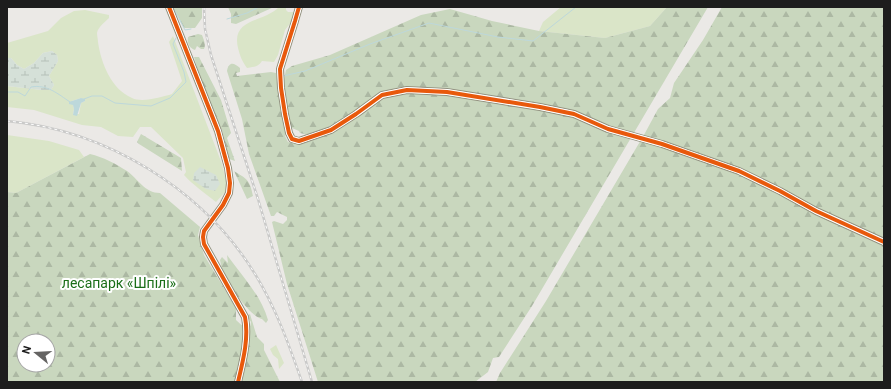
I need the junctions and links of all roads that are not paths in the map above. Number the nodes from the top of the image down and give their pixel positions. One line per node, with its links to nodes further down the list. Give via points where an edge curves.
1 (169, 7): 4 (street, via 218,131 228,168 229,193 203,237 207,250 245,317 246,339)
2 (298, 7): 3 (street, via 280,69 285,114 292,139 299,141 331,130 382,95 407,90 447,92 540,106 574,114 608,129 662,144 739,172)
3 (884, 242)
4 (238, 382)

